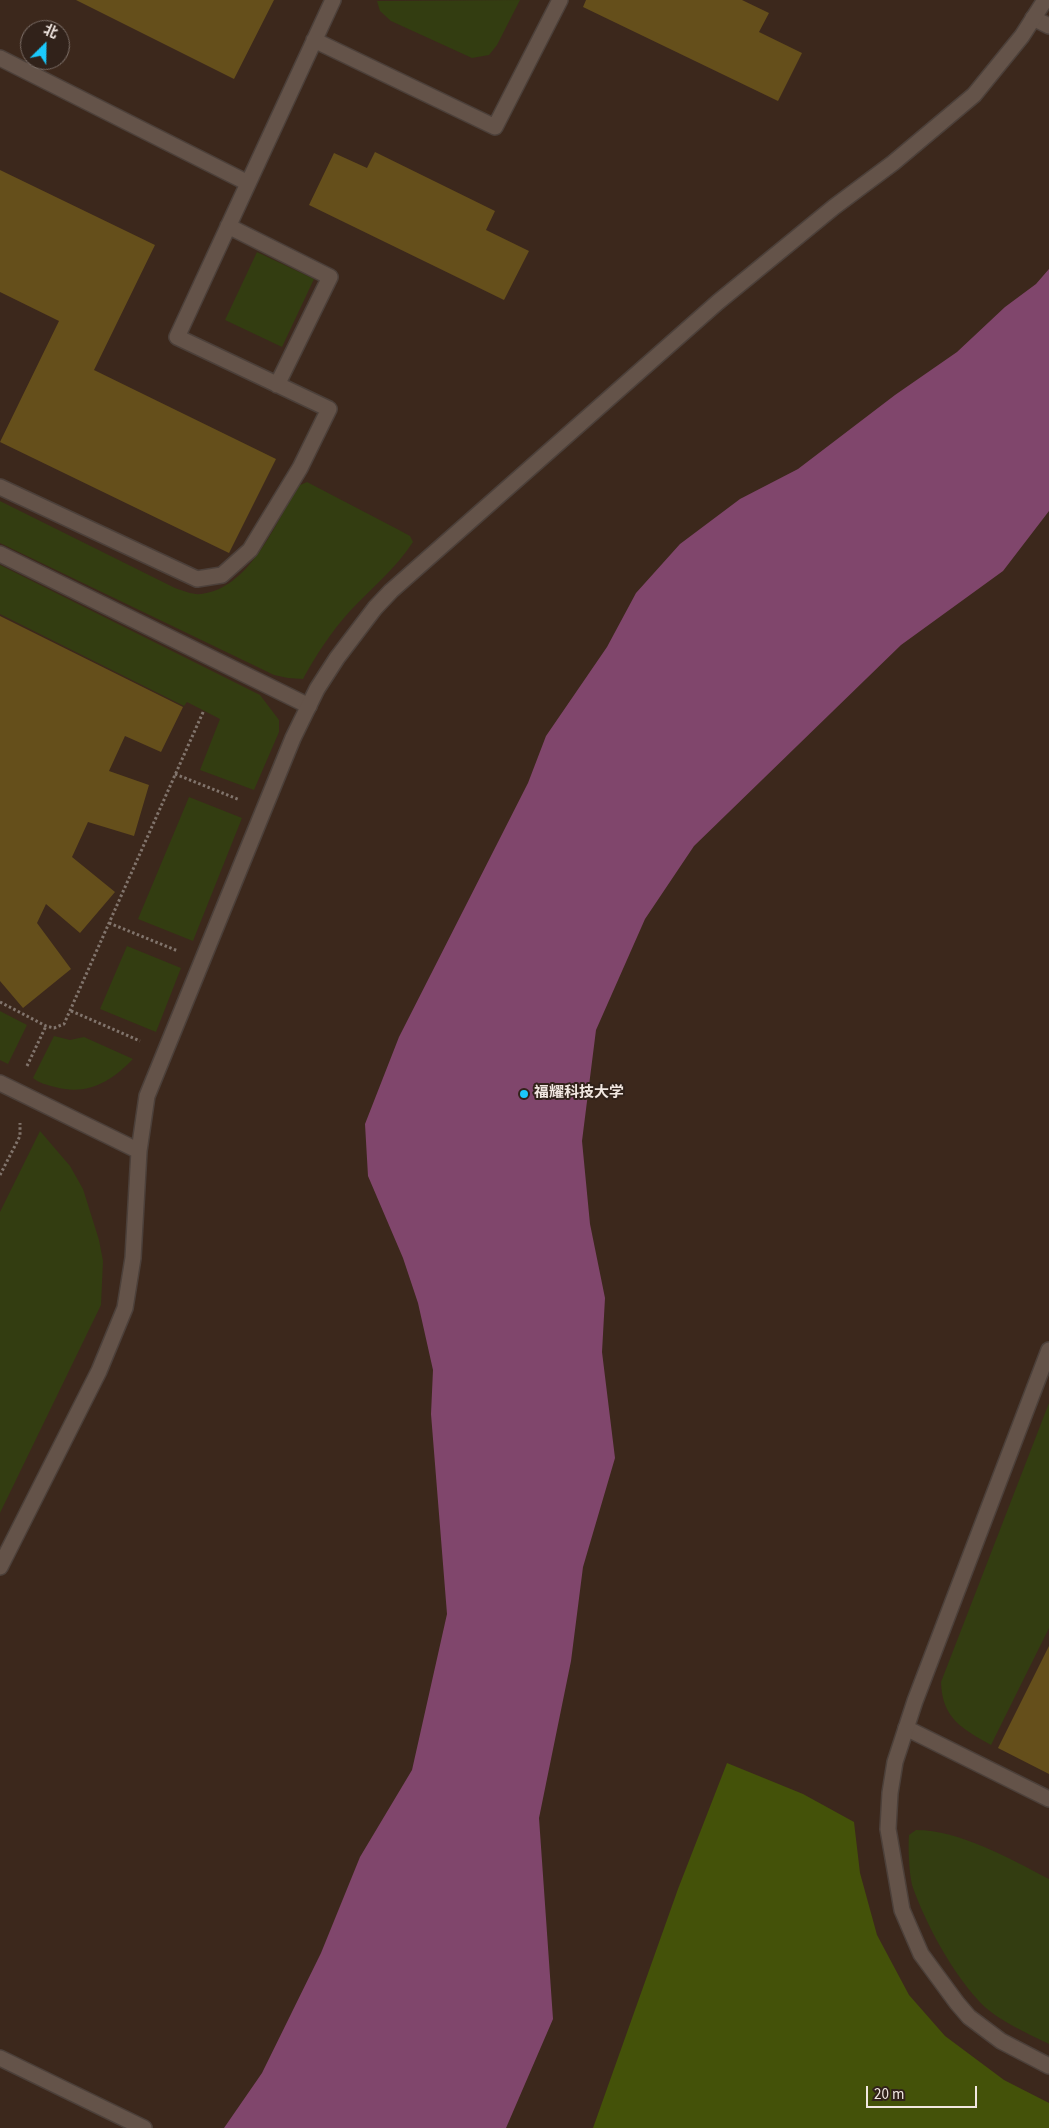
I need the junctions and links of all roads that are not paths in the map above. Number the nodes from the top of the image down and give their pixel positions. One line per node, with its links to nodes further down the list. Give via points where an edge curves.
1 (333, 0): 6 (street)
2 (560, 0): 6 (street, via 495,127)
3 (1045, 0): 4 (street)
4 (1033, 18): 5 (street); 13 (street, via 974,95 893,164 834,207 718,302 391,591 337,658)
5 (1049, 26)
6 (314, 40): 8 (street)
7 (0, 58): 8 (street)
8 (248, 183): 9 (street)
9 (228, 226): 10 (street, via 177,337); 10 (street, via 330,278)
10 (277, 385): 11 (street, via 329,409 300,468 250,550 222,575 197,579 176,571)
11 (0, 487)
12 (0, 554): 13 (street)
13 (309, 706): 15 (street, via 293,738 147,1096)
14 (0, 1083): 15 (street)
15 (138, 1151): 17 (street, via 133,1258 125,1308 99,1370)
16 (1049, 1350): 18 (street)
17 (0, 1567)
18 (906, 1728): 19 (street); 21 (street, via 895,1762 888,1829 902,1910 921,1954 969,2017 1001,2041)
19 (1049, 1799)
20 (0, 2058): 22 (street)
21 (1049, 2066)
22 (144, 2128)

